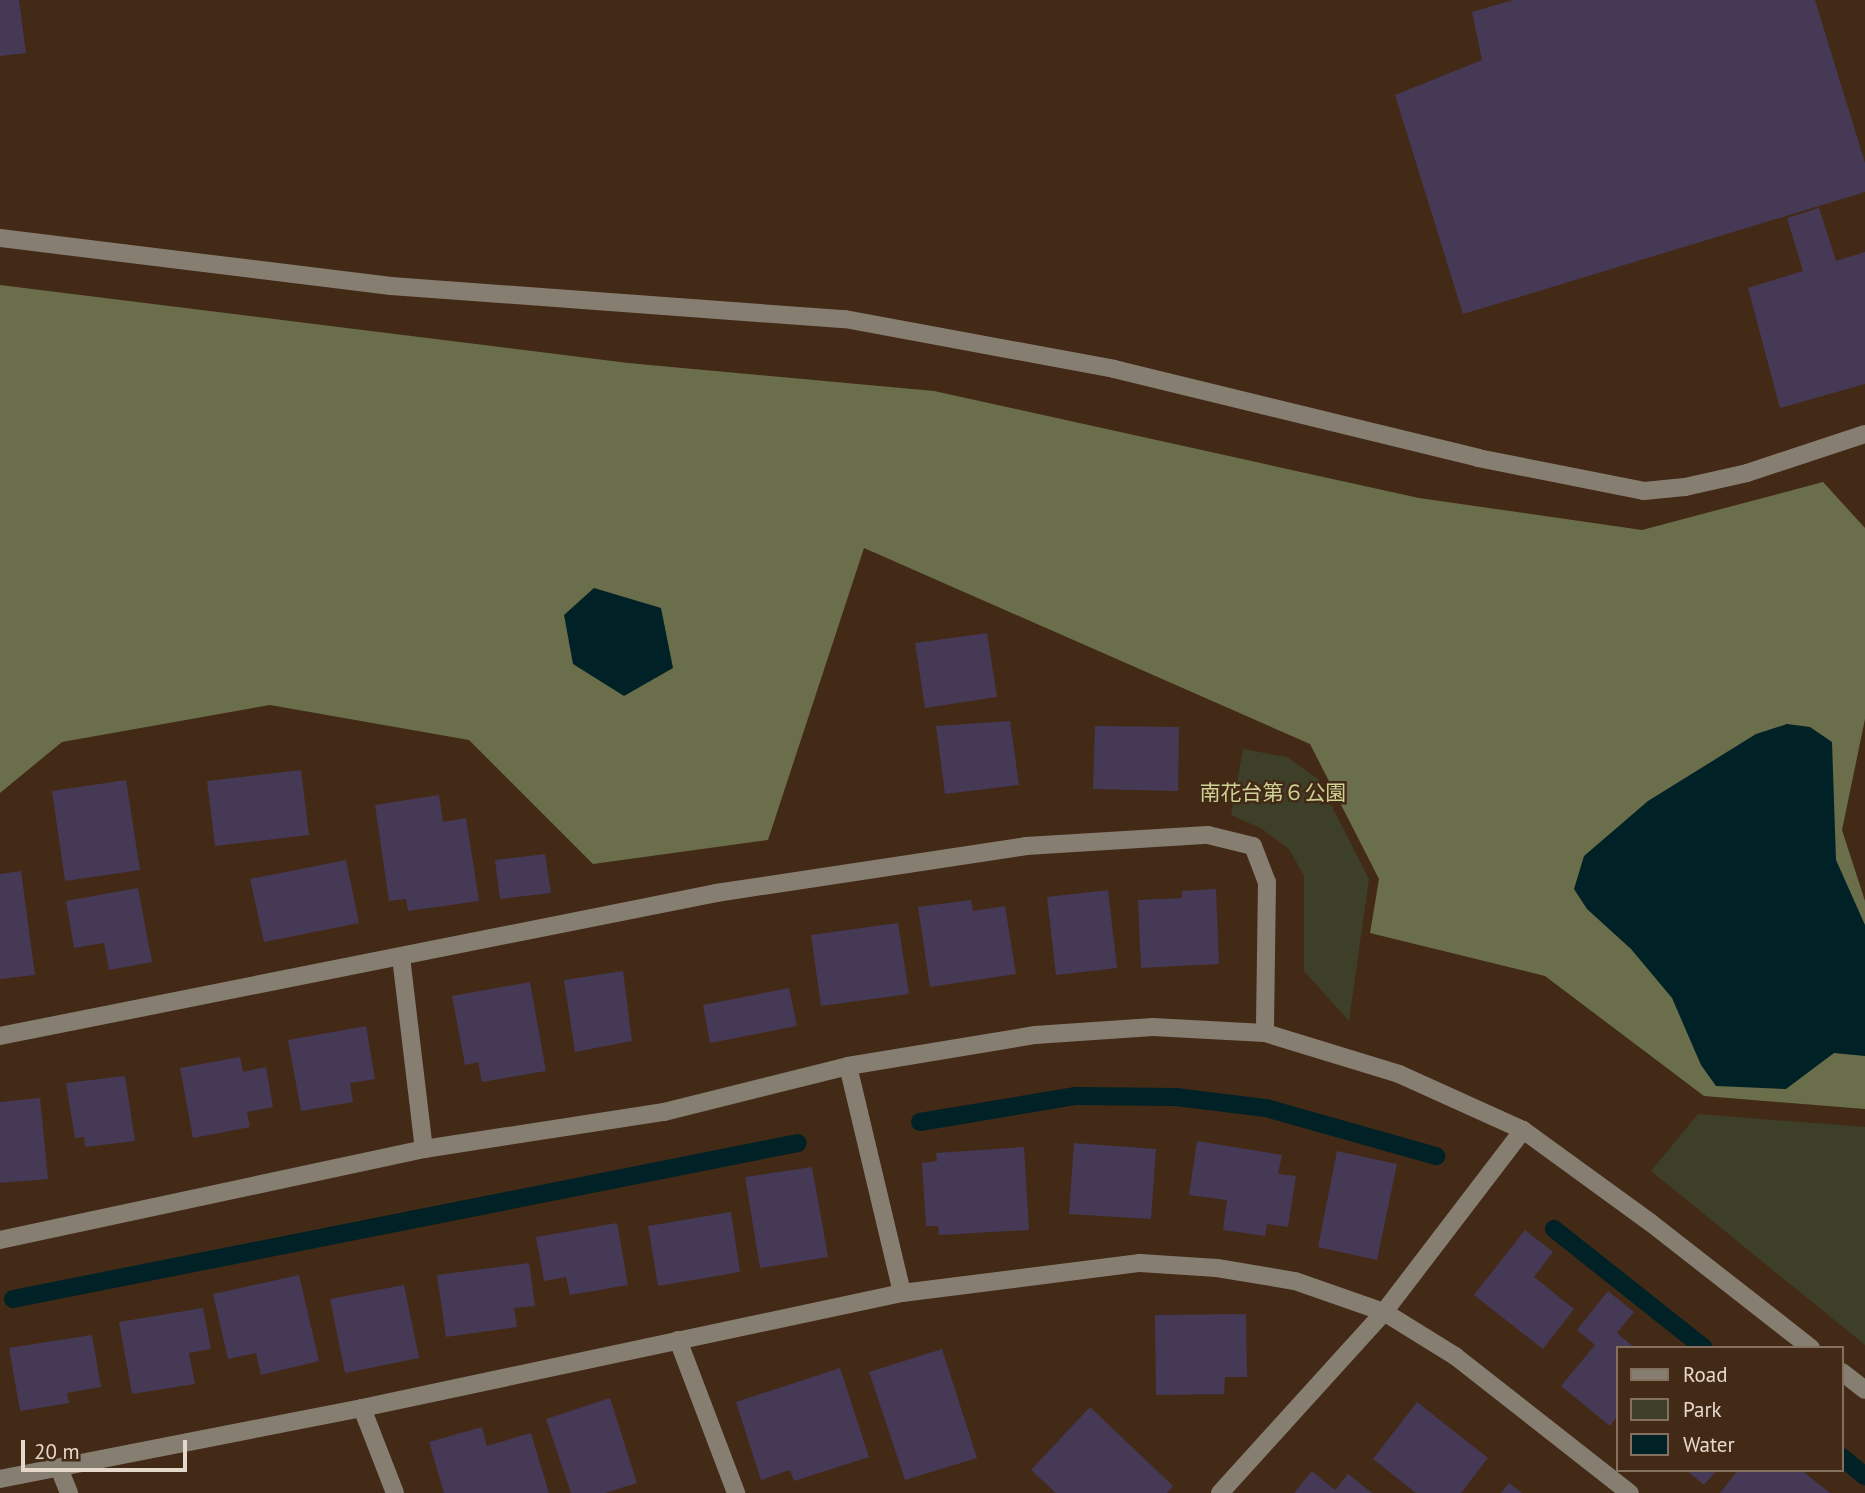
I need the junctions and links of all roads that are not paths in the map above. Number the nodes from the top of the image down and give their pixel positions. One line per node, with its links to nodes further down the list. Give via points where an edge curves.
1 (0, 238): 2 (street, via 391,286 845,319 1114,369 1478,458 1644,491 1747,473)
2 (1865, 433)
3 (401, 957): 4 (street, via 716,893 999,850 1209,835 1253,845 1267,882); 5 (street); 8 (street)
4 (1265, 1033): 6 (street, via 1153,1027 1048,1034); 7 (street, via 1399,1074)
5 (0, 1036)
6 (848, 1066): 8 (street, via 664,1112); 10 (street)
7 (1523, 1130): 11 (street); 13 (street)
8 (425, 1149): 9 (street)
9 (0, 1240)
10 (902, 1293): 11 (street, via 1140,1263 1217,1268 1295,1281); 12 (street)
11 (1384, 1312): 22 (street); 23 (street, via 1455,1356)
12 (678, 1340): 16 (street); 21 (street)
13 (1808, 1346)
14 (1844, 1374): 15 (street)
15 (1865, 1390)
16 (362, 1408): 17 (street); 20 (street)
17 (60, 1468): 18 (street); 19 (street)
18 (0, 1479)
19 (69, 1493)
20 (395, 1493)
21 (736, 1493)
22 (1220, 1493)
23 (1630, 1493)

